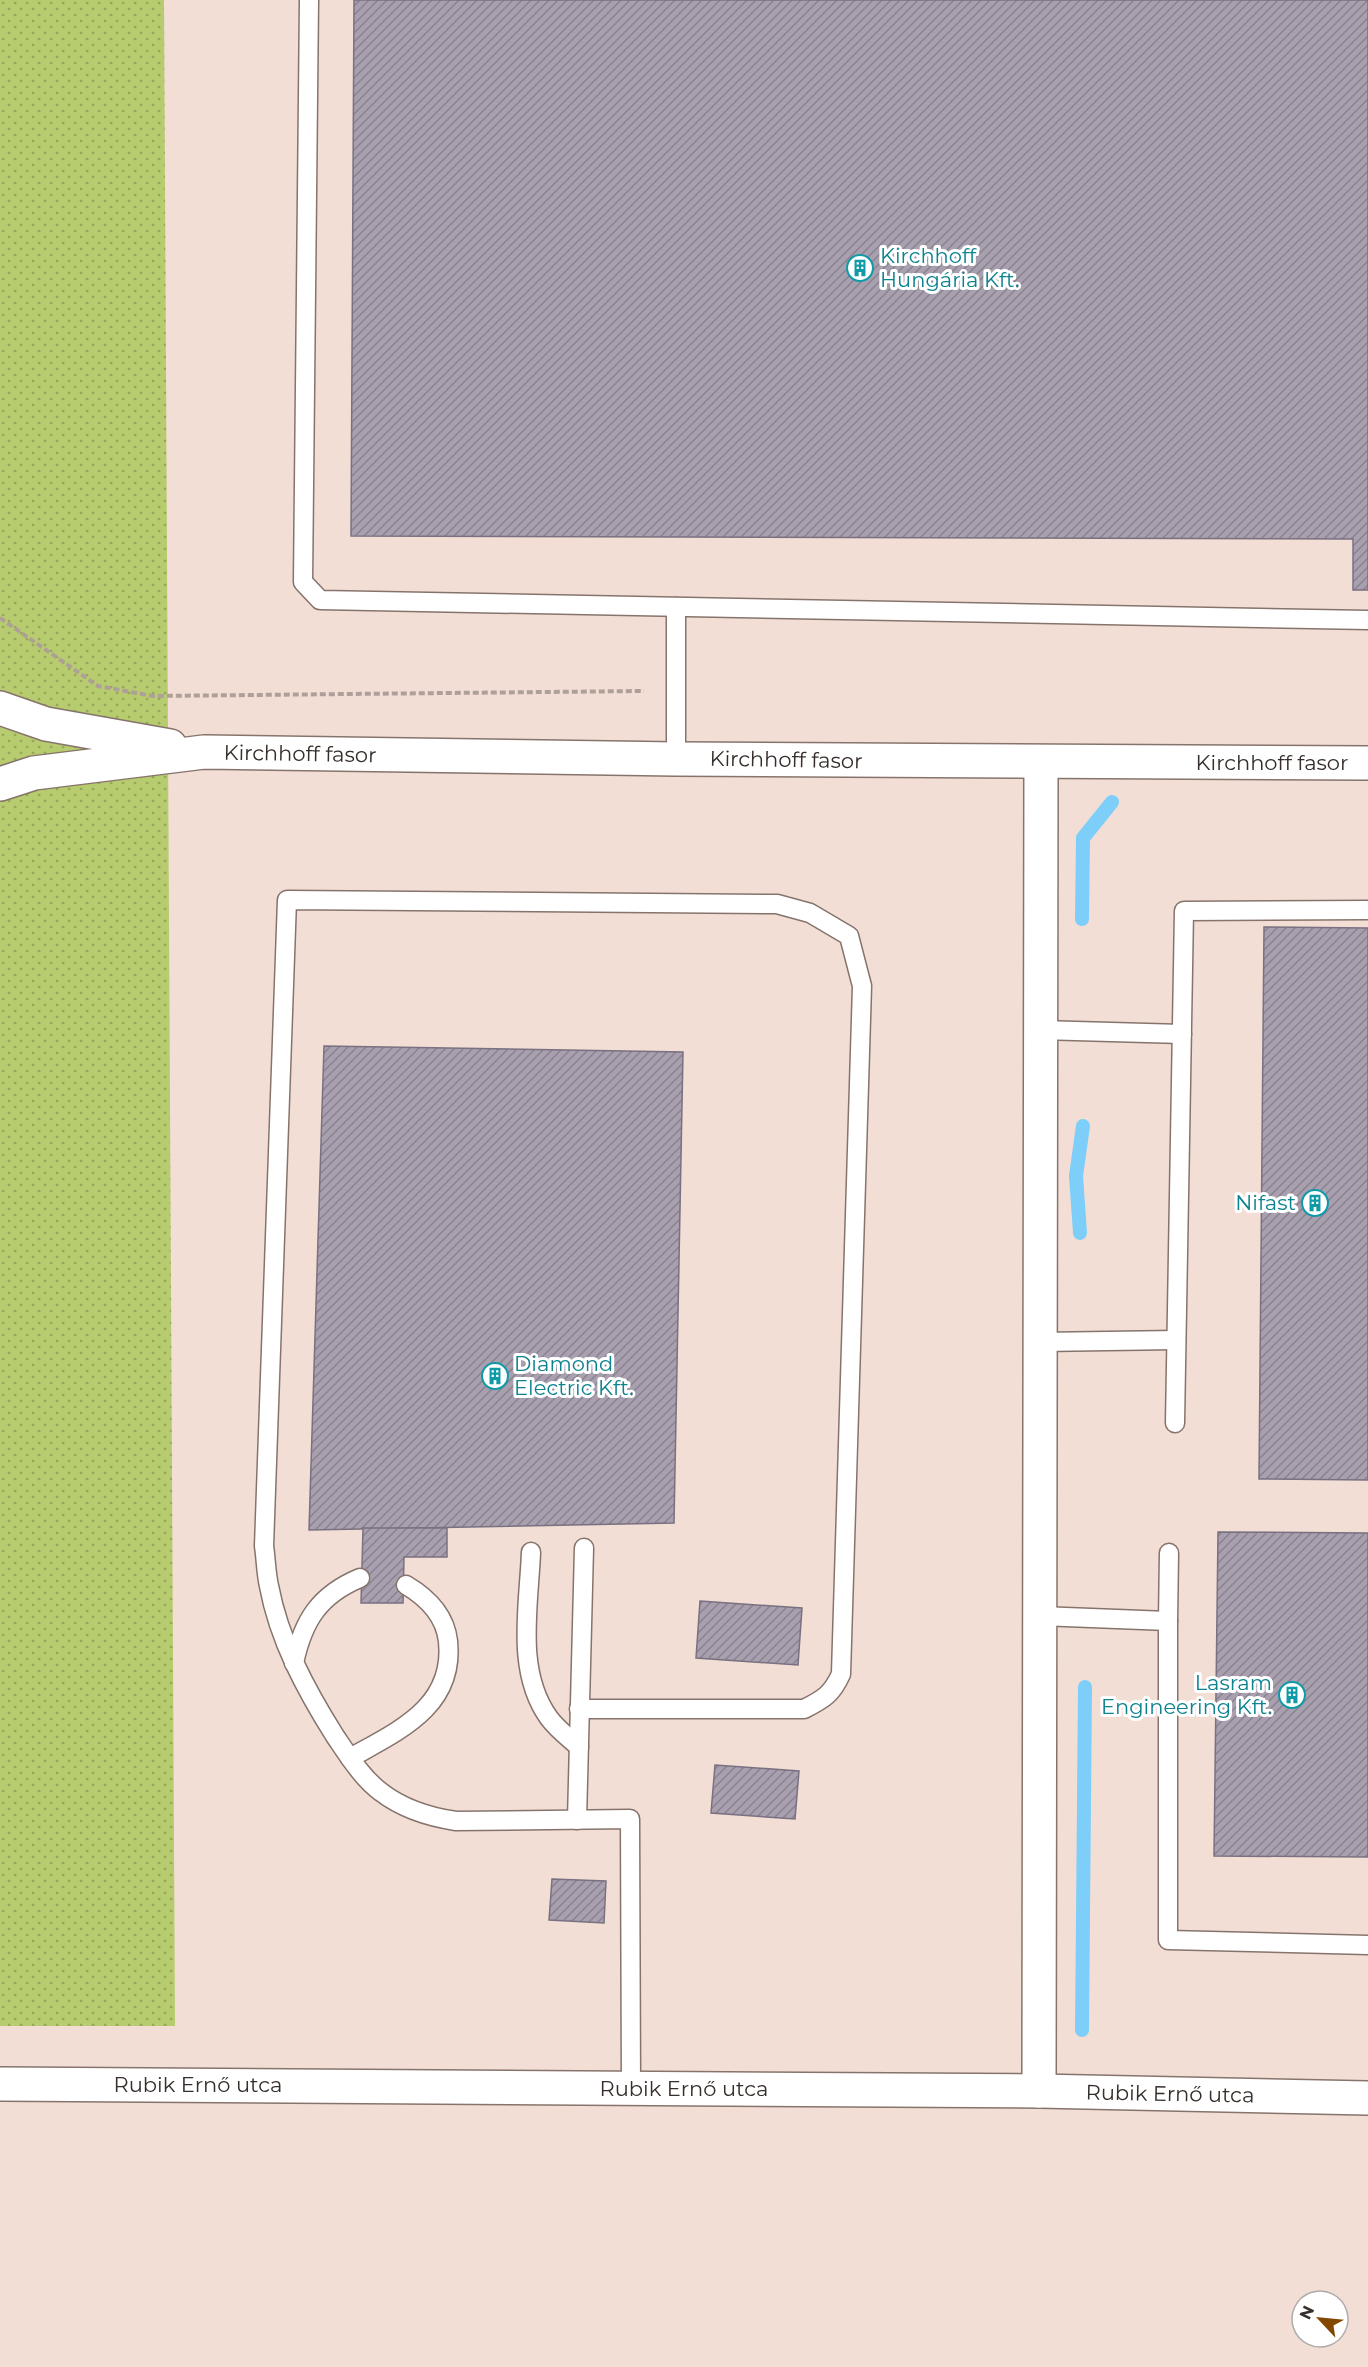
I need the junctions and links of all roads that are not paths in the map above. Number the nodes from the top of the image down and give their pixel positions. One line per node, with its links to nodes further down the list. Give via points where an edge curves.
1 (309, 0): 2 (lane, via 303,582 320,600)
2 (676, 607): 3 (lane); 6 (lane)
3 (1368, 620)
4 (0, 708): 5 (street, Kirchhoff fasor, via 46,724)
5 (204, 752): 6 (street, Kirchhoff fasor); 9 (street, Kirchhoff fasor, via 34,773)
6 (676, 759): 7 (street, Kirchhoff fasor)
7 (1041, 762): 8 (street, Kirchhoff fasor); 11 (street)
8 (1368, 763)
9 (0, 784)
10 (1368, 910): 12 (lane, via 1184,911)
11 (1040, 1030): 12 (lane); 14 (street)
12 (1182, 1034): 13 (lane)
13 (1176, 1340): 14 (lane); 15 (lane)
14 (1040, 1342): 21 (street)
15 (1175, 1424)
16 (584, 1548): 24 (lane)
17 (531, 1552): 25 (lane, via 526,1661 534,1690 549,1719)
18 (1169, 1553): 22 (lane)
19 (360, 1578): 23 (lane, via 325,1598 299,1639)
20 (406, 1585): 26 (lane, via 443,1618 449,1647 446,1675 433,1701 419,1715)
21 (1040, 1616): 22 (lane); 31 (street)
22 (1168, 1622): 28 (lane, via 1167,1940)
23 (294, 1663): 24 (lane, via 275,1612 264,1546 287,900 777,904 810,912 849,936 862,986 841,1674 822,1700 804,1709); 26 (lane, via 316,1707)
24 (579, 1709): 25 (lane)
25 (579, 1747): 27 (lane)
26 (350, 1758): 27 (lane, via 380,1791 429,1817 456,1821)
27 (577, 1820): 30 (lane, via 630,1819)
28 (1368, 1944)
29 (0, 2084): 30 (street, Rubik Ernő utca)
30 (631, 2089): 31 (street, Rubik Ernő utca)
31 (1039, 2091): 32 (street, Rubik Ernő utca)
32 (1368, 2098)

